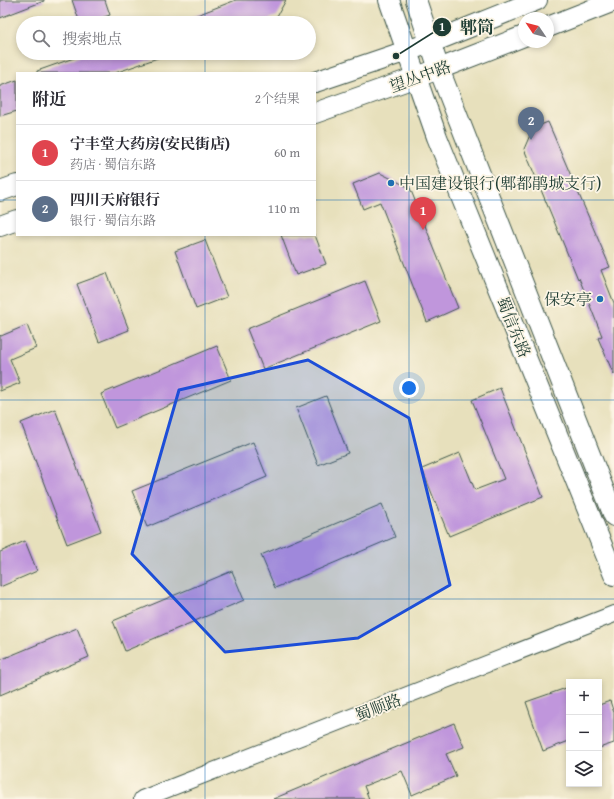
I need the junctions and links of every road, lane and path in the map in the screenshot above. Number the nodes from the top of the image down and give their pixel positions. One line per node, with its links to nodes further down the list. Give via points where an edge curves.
1 (389, 0): 8 (main road, 蜀信东路)
2 (416, 0): 7 (main road, 蜀信东路)
3 (537, 0): 7 (main road, 望丛中路)
4 (614, 1): 5 (main road)
5 (554, 25)
6 (518, 38): 9 (main road, 望丛中路)
7 (430, 43): 8 (main road, 望丛中路); 9 (main road, 蜀信东路)
8 (407, 51): 10 (main road, 蜀信东路); 11 (main road, 望丛中路)
9 (439, 69): 10 (main road, 望丛中路); 17 (main road, 蜀信东路)
10 (416, 77): 12 (main road, 望丛中路); 18 (main road, 蜀信东路, via 440,145)
11 (316, 82)
12 (316, 114)
13 (16, 185): 14 (main road)
14 (0, 191)
15 (16, 220): 16 (main road)
16 (0, 226)
17 (614, 516)
18 (614, 576)
19 (614, 614): 20 (street, 蜀顺路)
20 (142, 799)

